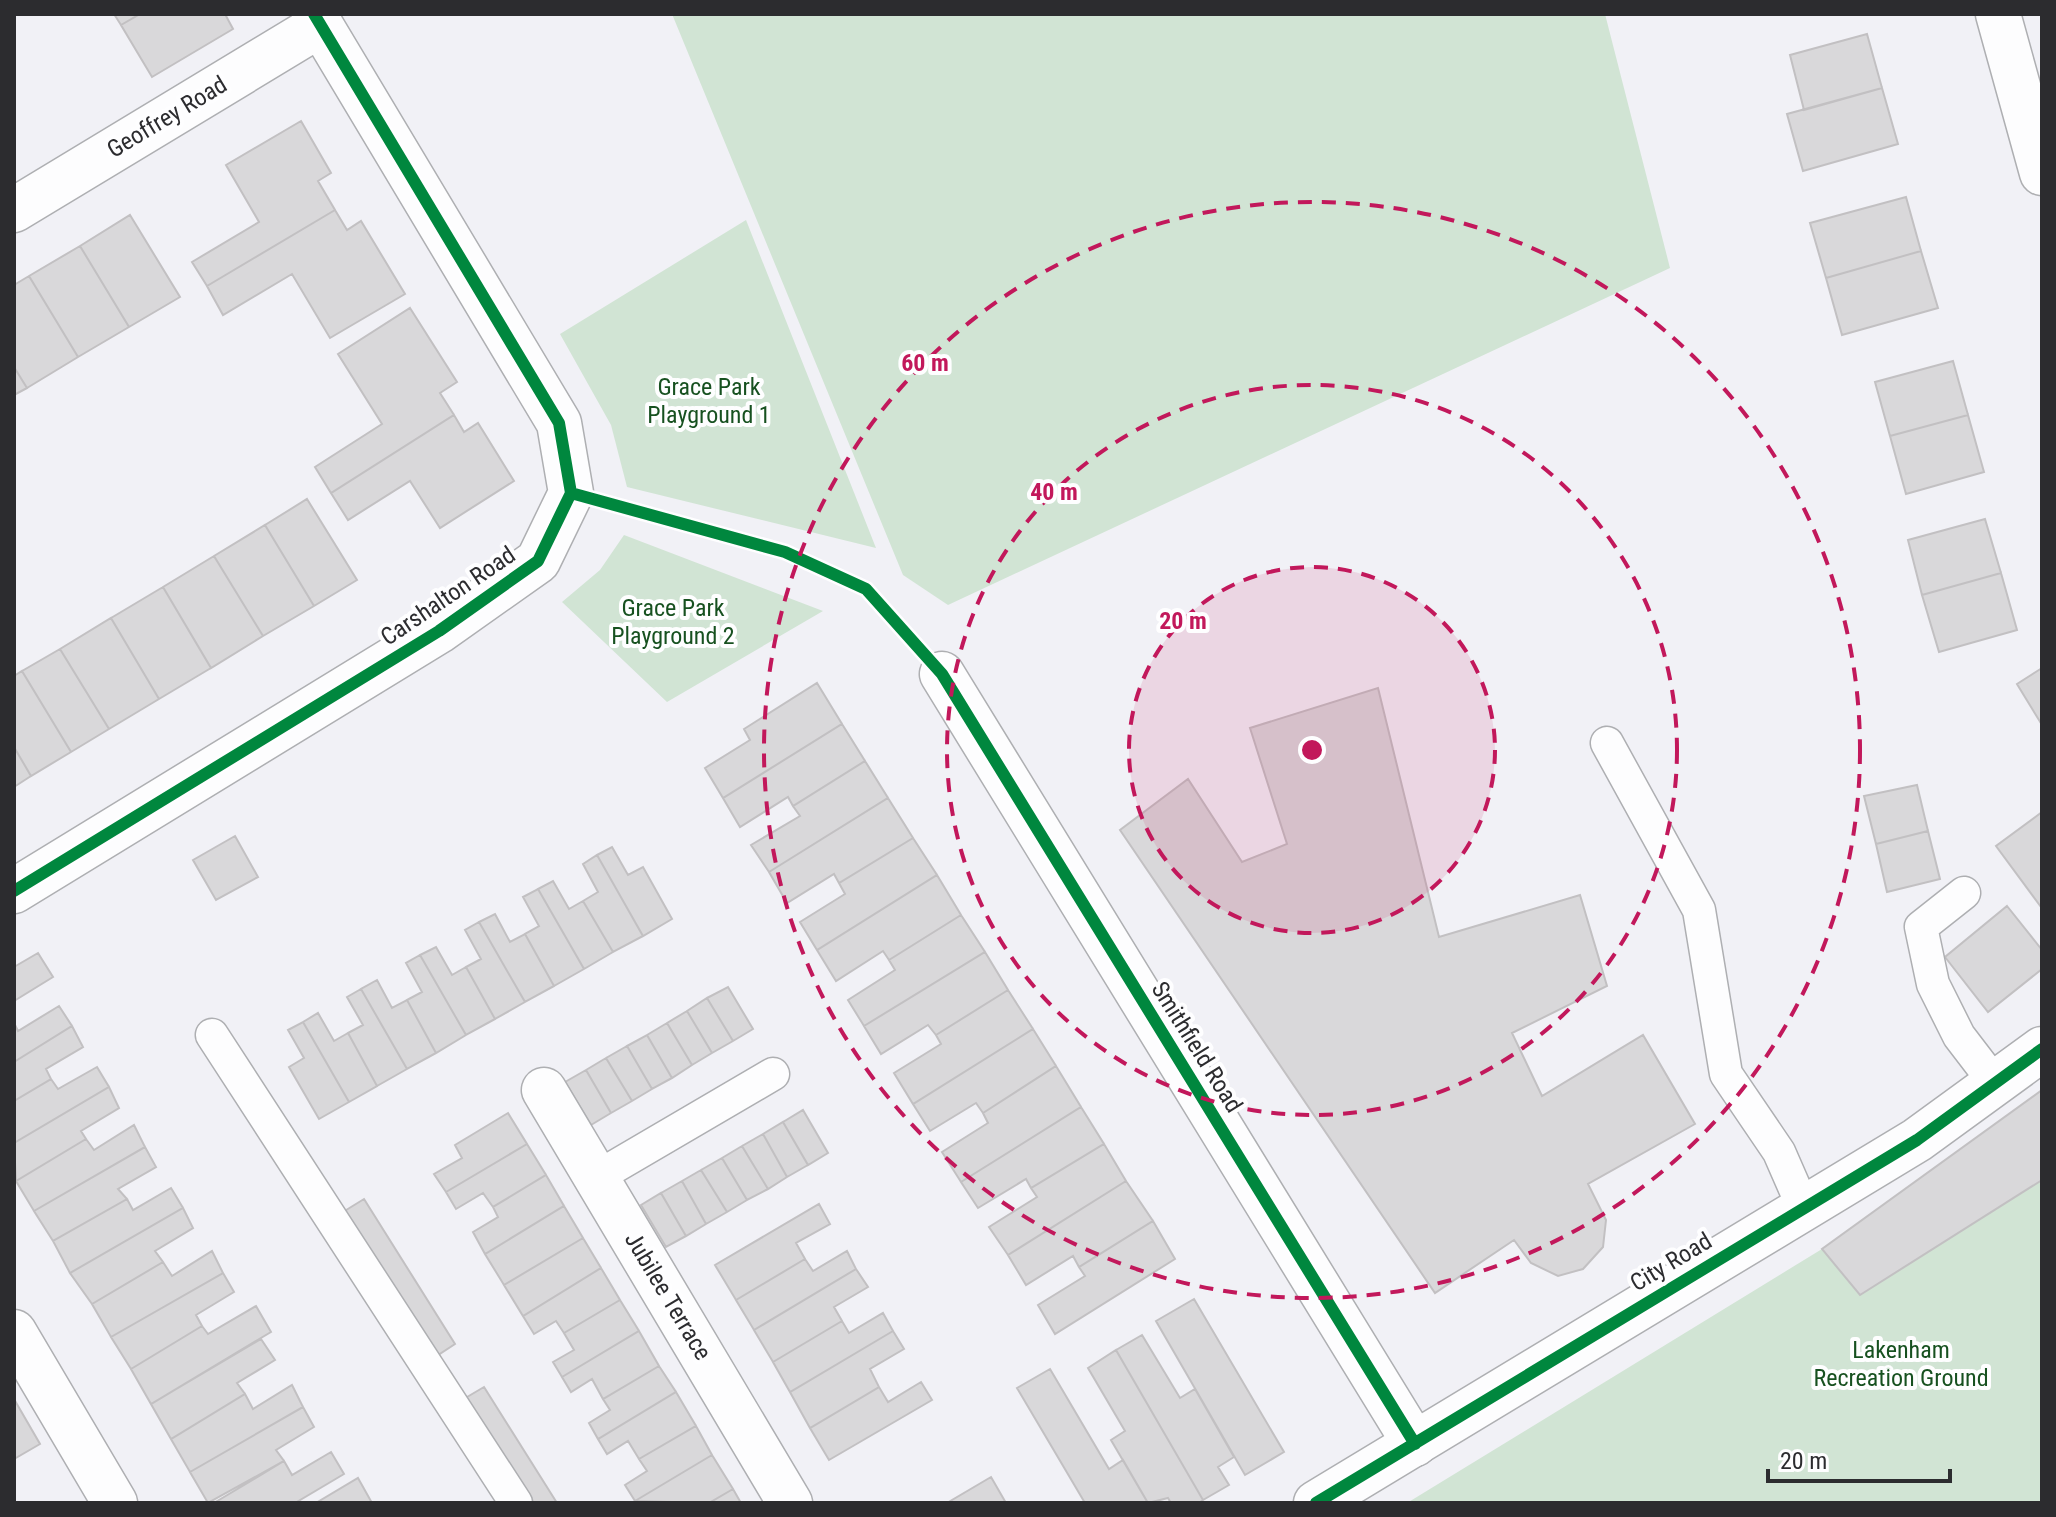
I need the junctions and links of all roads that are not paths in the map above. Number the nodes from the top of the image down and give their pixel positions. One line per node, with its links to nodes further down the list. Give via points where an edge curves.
1 (1998, 14): 3 (street)
2 (317, 20): 4 (street, Geoffrey Road); 7 (street, Carshalton Road, via 559,423 571,493 538,561 526,570 439,631)
3 (2042, 173)
4 (14, 210)
5 (942, 674): 17 (street, Smithfield Road)
6 (1607, 743): 15 (lane, via 1699,910 1726,1074 1779,1152)
7 (14, 891)
8 (1964, 893): 12 (lane, via 1921,927 1933,984 1959,1036)
9 (212, 1035): 19 (lane)
10 (2042, 1049): 12 (street, City Road)
11 (773, 1074): 14 (lane)
12 (1995, 1083): 15 (street, City Road, via 1917,1140)
13 (544, 1090): 14 (street, Jubilee Terrace)
14 (597, 1177): 20 (street, Jubilee Terrace)
15 (1803, 1207): 17 (street, City Road)
16 (14, 1332): 18 (street)
17 (1415, 1444): 21 (street, City Road)
18 (101, 1498)
19 (516, 1503)
20 (790, 1503)
21 (1316, 1503)

